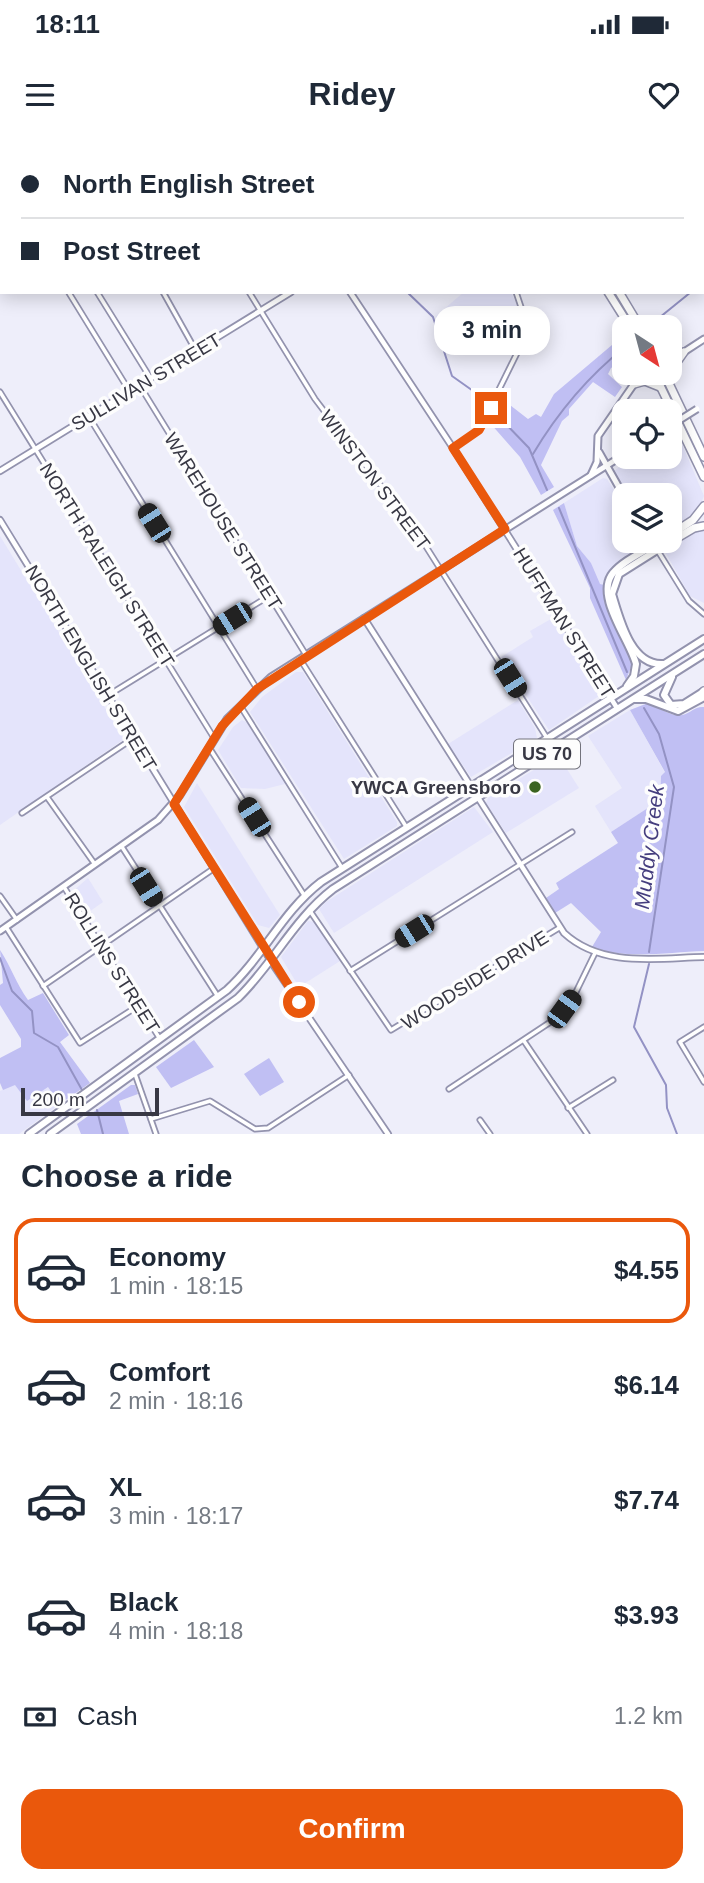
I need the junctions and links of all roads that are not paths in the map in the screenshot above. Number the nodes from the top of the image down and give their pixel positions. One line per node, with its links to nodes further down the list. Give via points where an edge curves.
1 (70, 294): 26 (street)
2 (98, 294): 17 (street)
3 (164, 294): 14 (street)
4 (250, 294): 10 (street, WINSTON STREET)
5 (288, 294): 10 (street, SULLIVAN STREET)
6 (351, 294): 30 (street, HUFFMAN STREET)
7 (517, 294): 30 (street, via 524,316 521,345 479,430)
8 (609, 294): 11 (highway)
9 (620, 294): 12 (highway)
10 (261, 312): 14 (street, SULLIVAN STREET); 49 (street, WINSTON STREET, via 315,399)
11 (622, 315)
12 (633, 315)
13 (704, 339): 15 (main road)
14 (196, 351): 17 (street, SULLIVAN STREET)
15 (684, 352): 16 (highway)
16 (682, 355)
17 (151, 379): 23 (street, SULLIVAN STREET)
18 (633, 385): 32 (main road, via 597,436)
19 (657, 385): 24 (highway)
20 (664, 385): 24 (highway)
21 (666, 385): 24 (highway)
22 (667, 385): 24 (highway)
23 (140, 386): 26 (street, SULLIVAN STREET); 50 (street, WAREHOUSE STREET)
24 (666, 388): 33 (highway); 38 (highway)
25 (0, 392): 31 (street, NORTH RALEIGH STREET)
26 (130, 392): 28 (street, SULLIVAN STREET)
27 (704, 404): 29 (main road, bridge)
28 (89, 417): 31 (street, SULLIVAN STREET); 53 (street)
29 (682, 418)
30 (453, 448): 44 (street, HUFFMAN STREET)
31 (36, 449): 36 (street, SULLIVAN STREET); 58 (street, NORTH RALEIGH STREET)
32 (597, 450): 35 (main road); 37 (main road)
33 (704, 457)
34 (612, 463): 35 (main road)
35 (607, 466): 37 (main road); 39 (main road)
36 (0, 471)
37 (591, 475): 44 (main road)
38 (703, 477)
39 (617, 483)
40 (704, 506): 43 (highway)
41 (0, 520): 64 (street, NORTH ENGLISH STREET)
42 (704, 526): 45 (highway)
43 (682, 527)
44 (505, 529): 49 (main road); 65 (street, HUFFMAN STREET)
45 (682, 533)
46 (642, 553): 62 (highway, via 616,570 608,583 608,600 636,664 634,676)
47 (645, 553): 59 (highway, via 619,574 612,594 637,655 650,664)
48 (661, 553): 51 (street, via 689,601)
49 (441, 570): 52 (main road); 71 (street, WINSTON STREET)
50 (269, 596): 53 (street); 56 (street, WAREHOUSE STREET)
51 (704, 614)
52 (364, 618): 56 (main road); 73 (street)
53 (219, 627): 58 (street); 61 (street)
54 (704, 639): 59 (highway, US 70)
55 (704, 654): 60 (highway, US 70)
56 (306, 655): 57 (main road)
57 (300, 659): 61 (main road); 78 (street)
58 (166, 660): 64 (street); 69 (street, NORTH RALEIGH STREET)
59 (665, 664): 62 (highway, US 70)
60 (674, 673): 63 (highway, via 664,692 671,705); 66 (highway, US 70)
61 (257, 689): 67 (main road)
62 (622, 692): 65 (highway, US 70)
63 (704, 694): 66 (highway, via 678,711 646,699)
64 (107, 696): 70 (street, NORTH ENGLISH STREET)
65 (611, 699): 68 (street, HUFFMAN STREET); 71 (highway, US 70)
66 (630, 701): 68 (highway, US 70)
67 (240, 705): 69 (main road); 83 (street)
68 (617, 708): 75 (highway, US 70)
69 (214, 738): 72 (main road)
70 (132, 739): 74 (street); 76 (street, NORTH ENGLISH STREET)
71 (547, 739): 73 (highway, US 70)
72 (209, 747): 76 (main road); 87 (street)
73 (471, 788): 75 (street); 78 (highway, US 70)
74 (47, 797): 77 (street); 82 (street)
75 (477, 798): 81 (street); 89 (highway, US 70, via 340,884)
76 (174, 804): 80 (main road); 84 (street, NORTH ENGLISH STREET)
77 (22, 813)
78 (407, 828): 83 (highway, US 70)
79 (572, 832): 81 (street)
80 (122, 847): 82 (main road); 88 (street)
81 (519, 864): 91 (street); 98 (street)
82 (96, 865): 85 (main road)
83 (342, 868): 87 (highway, US 70)
84 (214, 869): 88 (street); 94 (street, NORTH ENGLISH STREET)
85 (64, 887): 90 (main road); 93 (street, ROLLINS STREET)
86 (0, 896): 90 (street)
87 (304, 896): 94 (highway, US 70)
88 (159, 906): 93 (street); 100 (street)
89 (309, 909): 97 (highway, US 70); 98 (street)
90 (17, 920): 92 (main road)
91 (559, 928): 95 (street); 98 (street, WOODSIDE DRIVE, via 391,1030)
92 (3, 929): 99 (street)
93 (101, 946): 99 (street); 101 (street, ROLLINS STREET)
94 (264, 949): 97 (street, NORTH ENGLISH STREET); 100 (highway, US 70)
95 (595, 953): 96 (street, via 621,958); 104 (street, via 564,1009)
96 (704, 957)
97 (271, 960): 105 (highway, US 70, via 230,1004); 106 (street, NORTH ENGLISH STREET)
98 (350, 971)
99 (43, 986): 101 (street, via 80,1043)
100 (218, 998): 103 (highway, US 70)
101 (138, 1006): 103 (street, ROLLINS STREET)
102 (704, 1027): 108 (street, via 680,1042)
103 (160, 1040): 113 (highway, US 70)
104 (524, 1041): 109 (street); 110 (street)
105 (135, 1074): 111 (street); 114 (highway, US 70)
106 (349, 1075): 111 (street, via 268,1128 255,1129 210,1101); 116 (street, NORTH ENGLISH STREET)
107 (613, 1080): 110 (street)
108 (704, 1082)
109 (449, 1088)
110 (568, 1108): 118 (street)
111 (151, 1119): 115 (street)
112 (480, 1120): 117 (street)
113 (29, 1134)
114 (50, 1134)
115 (156, 1134)
116 (388, 1134)
117 (490, 1134)
118 (587, 1134)

